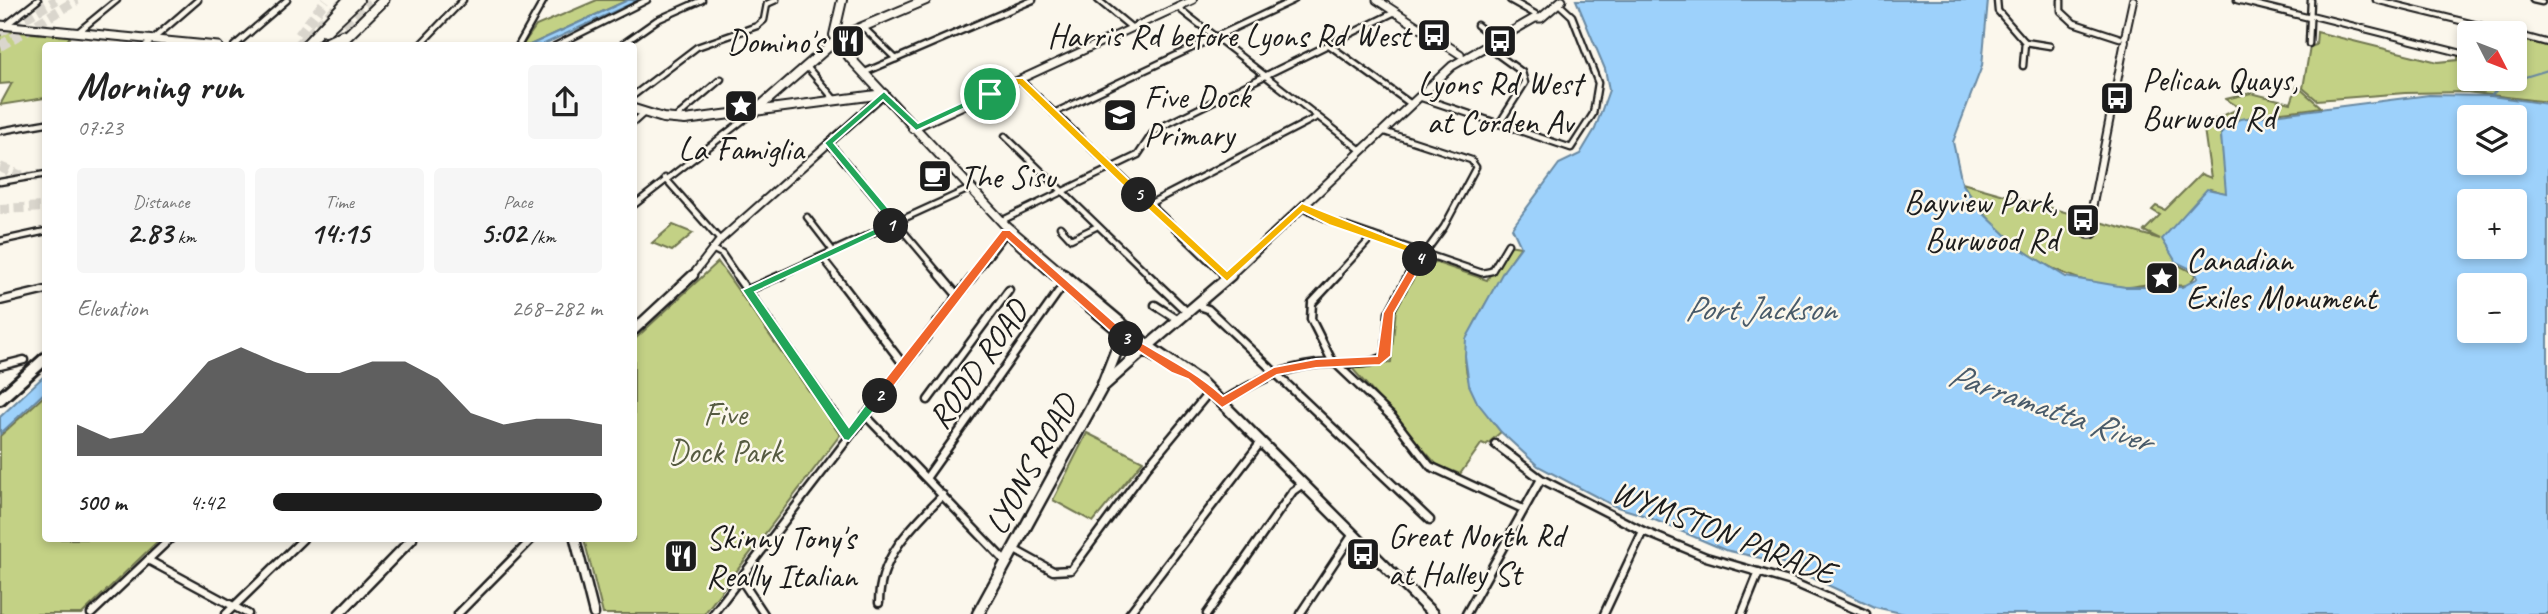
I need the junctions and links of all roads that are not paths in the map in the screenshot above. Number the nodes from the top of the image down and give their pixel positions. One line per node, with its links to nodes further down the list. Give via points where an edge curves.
1 (38, 0): 38 (street)
2 (117, 0): 44 (street)
3 (198, 0): 50 (street)
4 (287, 0): 51 (street)
5 (343, 0): 40 (highway)
6 (348, 0): 40 (highway)
7 (358, 0): 40 (highway)
8 (384, 0): 43 (highway)
9 (463, 0): 55 (street)
10 (544, 0): 56 (street)
11 (648, 0): 57 (street)
12 (702, 0): 58 (street, via 657,20)
13 (776, 0): 74 (street, via 767,4 764,20 757,26 697,47)
14 (842, 0): 49 (main road, via 833,29)
15 (926, 0): 41 (main road)
16 (1033, 0): 67 (street)
17 (1098, 0): 42 (street)
18 (1193, 0): 32 (street)
19 (1294, 0): 45 (street)
20 (1377, 0): 34 (main road)
21 (1510, 0): 35 (street)
22 (1997, 0): 59 (street, via 1998,11)
23 (2061, 0): 47 (street, via 2061,11 2068,20)
24 (2133, 0): 47 (street)
25 (2237, 0): 36 (street)
26 (2311, 0): 36 (street)
27 (2376, 0): 33 (street)
28 (2408, 0): 33 (street)
29 (2533, 0): 31 (street)
30 (1560, 2): 35 (main road); 88 (street, via 1571,13 1596,74 1599,89 1589,121 1572,148)
31 (2542, 2)
32 (1177, 7): 42 (street); 45 (street)
33 (2408, 8): 37 (street)
34 (1395, 12): 62 (street); 66 (main road)
35 (1537, 16): 48 (main road)
36 (2310, 17): 61 (street); 65 (street)
37 (2462, 21)
38 (2, 25): 44 (main road)
39 (1477, 25): 48 (street)
40 (325, 26): 52 (highway)
41 (863, 26): 49 (main road); 67 (street)
42 (1132, 27): 73 (street)
43 (353, 29): 53 (highway); 54 (highway)
44 (78, 32): 50 (main road)
45 (1215, 37): 71 (street); 82 (street)
46 (2527, 37): 60 (street)
47 (2123, 39): 108 (street)
48 (1496, 40): 63 (main road)
49 (836, 41): 69 (main road); 70 (main road)
50 (147, 42)
51 (239, 42)
52 (309, 42)
53 (328, 42)
54 (341, 42)
55 (423, 42)
56 (520, 42)
57 (563, 42)
58 (626, 42)
59 (2025, 42): 64 (street); 68 (street)
60 (2548, 43)
61 (2309, 44)
62 (1329, 45): 71 (street); 78 (street)
63 (1485, 46): 66 (main road); 88 (street, via 1516,66 1525,83)
64 (2050, 46)
65 (2457, 52)
66 (1460, 57): 76 (main road)
67 (895, 59): 70 (street)
68 (2023, 66)
69 (807, 67): 77 (street); 80 (main road)
70 (863, 73): 75 (main road)
71 (1265, 76): 84 (street); 96 (street, via 1163,126 1141,153)
72 (721, 79): 86 (street)
73 (1020, 80): 82 (street); 90 (street)
74 (637, 93)
75 (884, 94): 77 (main road); 90 (main road); 94 (street)
76 (1419, 97): 78 (main road); 88 (street)
77 (835, 100): 80 (main road)
78 (1411, 104): 92 (main road)
79 (637, 110): 81 (main road)
80 (755, 111): 83 (main road); 89 (street)
81 (644, 113): 85 (street); 86 (main road)
82 (1054, 113): 96 (street)
83 (727, 115): 86 (main road); 89 (street)
84 (1317, 117): 95 (street); 103 (street)
85 (637, 119)
86 (673, 120)
87 (42, 124): 91 (street)
88 (1499, 124)
89 (738, 125): 98 (street)
90 (914, 128): 100 (main road)
91 (0, 131)
92 (1382, 131): 95 (main road); 119 (street, via 1475,164 1444,227)
93 (1005, 136): 101 (street)
94 (829, 143): 107 (street); 114 (street)
95 (1362, 151): 104 (main road)
96 (1111, 168): 101 (street); 103 (street)
97 (42, 175): 99 (street)
98 (665, 178): 102 (street); 114 (street)
99 (0, 182)
100 (969, 189): 106 (main road); 107 (street); 112 (main road)
101 (1061, 192): 106 (street); 110 (street)
102 (637, 202)
103 (1149, 204): 121 (street)
104 (1302, 207): 113 (street); 121 (main road)
105 (807, 217): 118 (street)
106 (1001, 221): 122 (main road)
107 (896, 223): 118 (street); 126 (street)
108 (2089, 224)
109 (1060, 227): 110 (street, via 1072,239)
110 (1096, 227): 130 (street)
111 (42, 232): 115 (street)
112 (1006, 233): 122 (main road); 126 (street)
113 (1373, 236): 119 (street); 137 (street, via 1312,303 1314,328)
114 (720, 240): 117 (street)
115 (0, 241)
116 (1508, 244): 119 (street, via 1492,271 1482,273)
117 (712, 249): 123 (street, via 722,254); 132 (street, via 692,275)
118 (834, 252): 120 (street)
119 (1423, 253): 137 (street, via 1388,313 1384,358)
120 (822, 257): 123 (street); 138 (street)
121 (1227, 278): 128 (main road)
122 (1067, 283): 133 (main road); 134 (main road); 152 (street, RODD ROAD)
123 (748, 290): 149 (street)
124 (1009, 290): 145 (street)
125 (42, 291): 127 (street)
126 (957, 295): 138 (street)
127 (0, 301)
128 (1194, 304): 130 (main road); 141 (street, via 1208,309)
129 (1155, 305): 131 (street)
130 (1186, 311): 131 (main road)
131 (1177, 319): 134 (main road)
132 (637, 327)
133 (1122, 336): 134 (main road); 142 (main road)
134 (1146, 348): 142 (main road, LYONS ROAD); 143 (main road)
135 (24, 360): 139 (street)
136 (42, 362): 144 (highway)
137 (1335, 362): 141 (street); 156 (street, via 1393,418 1430,466)
138 (903, 364): 148 (street)
139 (0, 366)
140 (42, 369): 147 (highway)
141 (1274, 371): 146 (street); 157 (street)
142 (1102, 387): 165 (main road, LYONS ROAD)
143 (1210, 391): 146 (main road); 165 (street, via 1071,570 1053,571)
144 (0, 399)
145 (928, 400)
146 (1222, 403): 150 (main road)
147 (0, 406)
148 (865, 415): 149 (street); 152 (street)
149 (849, 436): 169 (street)
150 (1261, 442): 154 (main road); 182 (street)
151 (1495, 444): 153 (street, WYMSTON PARADE)
152 (927, 477): 155 (street)
153 (1541, 480): 156 (street); 158 (street, WYMSTON PARADE)
154 (1303, 484): 159 (main road); 183 (street, via 1293,491)
155 (943, 495): 167 (street); 170 (street, via 887,561)
156 (1522, 509): 185 (street)
157 (1430, 520)
158 (1643, 531): 168 (street, WYMSTON PARADE); 186 (street)
159 (1353, 534): 172 (main road); 184 (street)
160 (167, 542): 166 (street)
161 (300, 542): 171 (street)
162 (409, 542): 176 (street)
163 (530, 542): 177 (street)
164 (576, 542): 178 (street)
165 (1013, 549): 167 (main road, LYONS ROAD)
166 (148, 560): 171 (street); 173 (street)
167 (1006, 562): 181 (main road, LYONS ROAD)
168 (1759, 572): 187 (street); 188 (street, WYMSTON PARADE)
169 (740, 578): 179 (street); 180 (street)
170 (879, 603)
171 (235, 607): 174 (street); 175 (street)
172 (1431, 613)
173 (91, 614)
174 (226, 614)
175 (248, 614)
176 (339, 614)
177 (458, 614)
178 (594, 614)
179 (713, 614)
180 (764, 614)
181 (978, 614)
182 (1129, 614)
183 (1207, 614)
184 (1300, 614)
185 (1466, 614)
186 (1604, 614)
187 (1742, 614)
188 (1866, 614)

